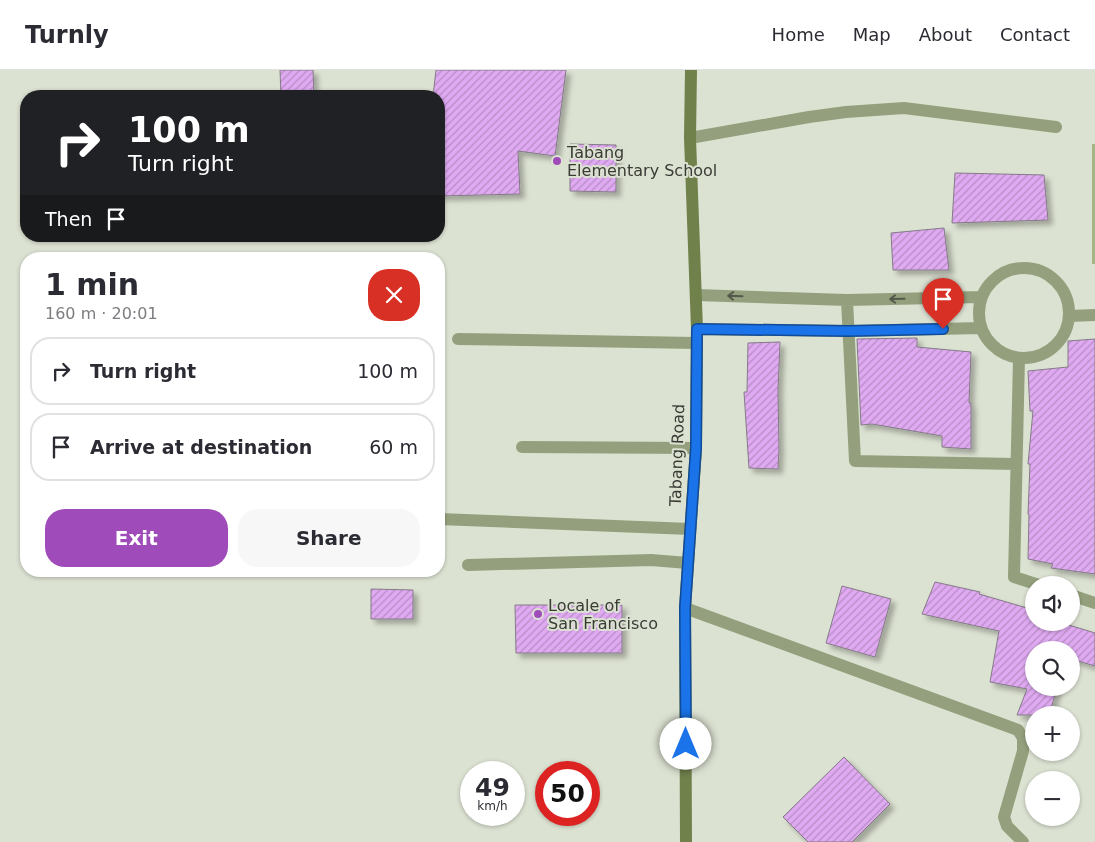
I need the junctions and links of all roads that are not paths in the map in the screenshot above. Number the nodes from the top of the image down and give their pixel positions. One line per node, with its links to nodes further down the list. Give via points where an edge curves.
1 (691, 70): 3 (main road, Tabang Road)
2 (1056, 127): 3 (street, via 904,108 808,117)
3 (690, 138): 4 (main road, Tabang Road)
4 (696, 294): 6 (street, one-way to 4); 10 (main road, Tabang Road)
5 (981, 297): 6 (street, one-way to 6); 8 (street, via 999,274 1012,268 1041,270 1063,288); 9 (street, via 978,312)
6 (847, 300): 11 (street)
7 (1095, 315): 8 (street)
8 (1070, 316): 14 (street, via 1067,330 1052,349 1036,356)
9 (981, 328): 11 (street); 14 (street, via 992,345 1008,356)
10 (697, 329): 11 (street); 13 (main road, Tabang Road)
11 (848, 331): 17 (street, via 855,461)
12 (458, 339): 13 (street)
13 (696, 343): 16 (main road, Tabang Road)
14 (1019, 358): 17 (street)
15 (522, 447): 16 (street)
16 (696, 448): 19 (main road, Tabang Road)
17 (1016, 464): 22 (street, via 1014,577)
18 (445, 519): 19 (street)
19 (690, 530): 20 (main road, Tabang Road)
20 (688, 563): 21 (street, via 651,560); 25 (main road, Tabang Road)
21 (468, 565)
22 (1025, 581)
23 (1080, 598): 24 (street)
24 (1095, 603)
25 (685, 608): 26 (main road, Tabang Road); 27 (street, via 1018,730 1023,738 1023,751 1004,816 1007,826)
26 (686, 842)
27 (1023, 842)

